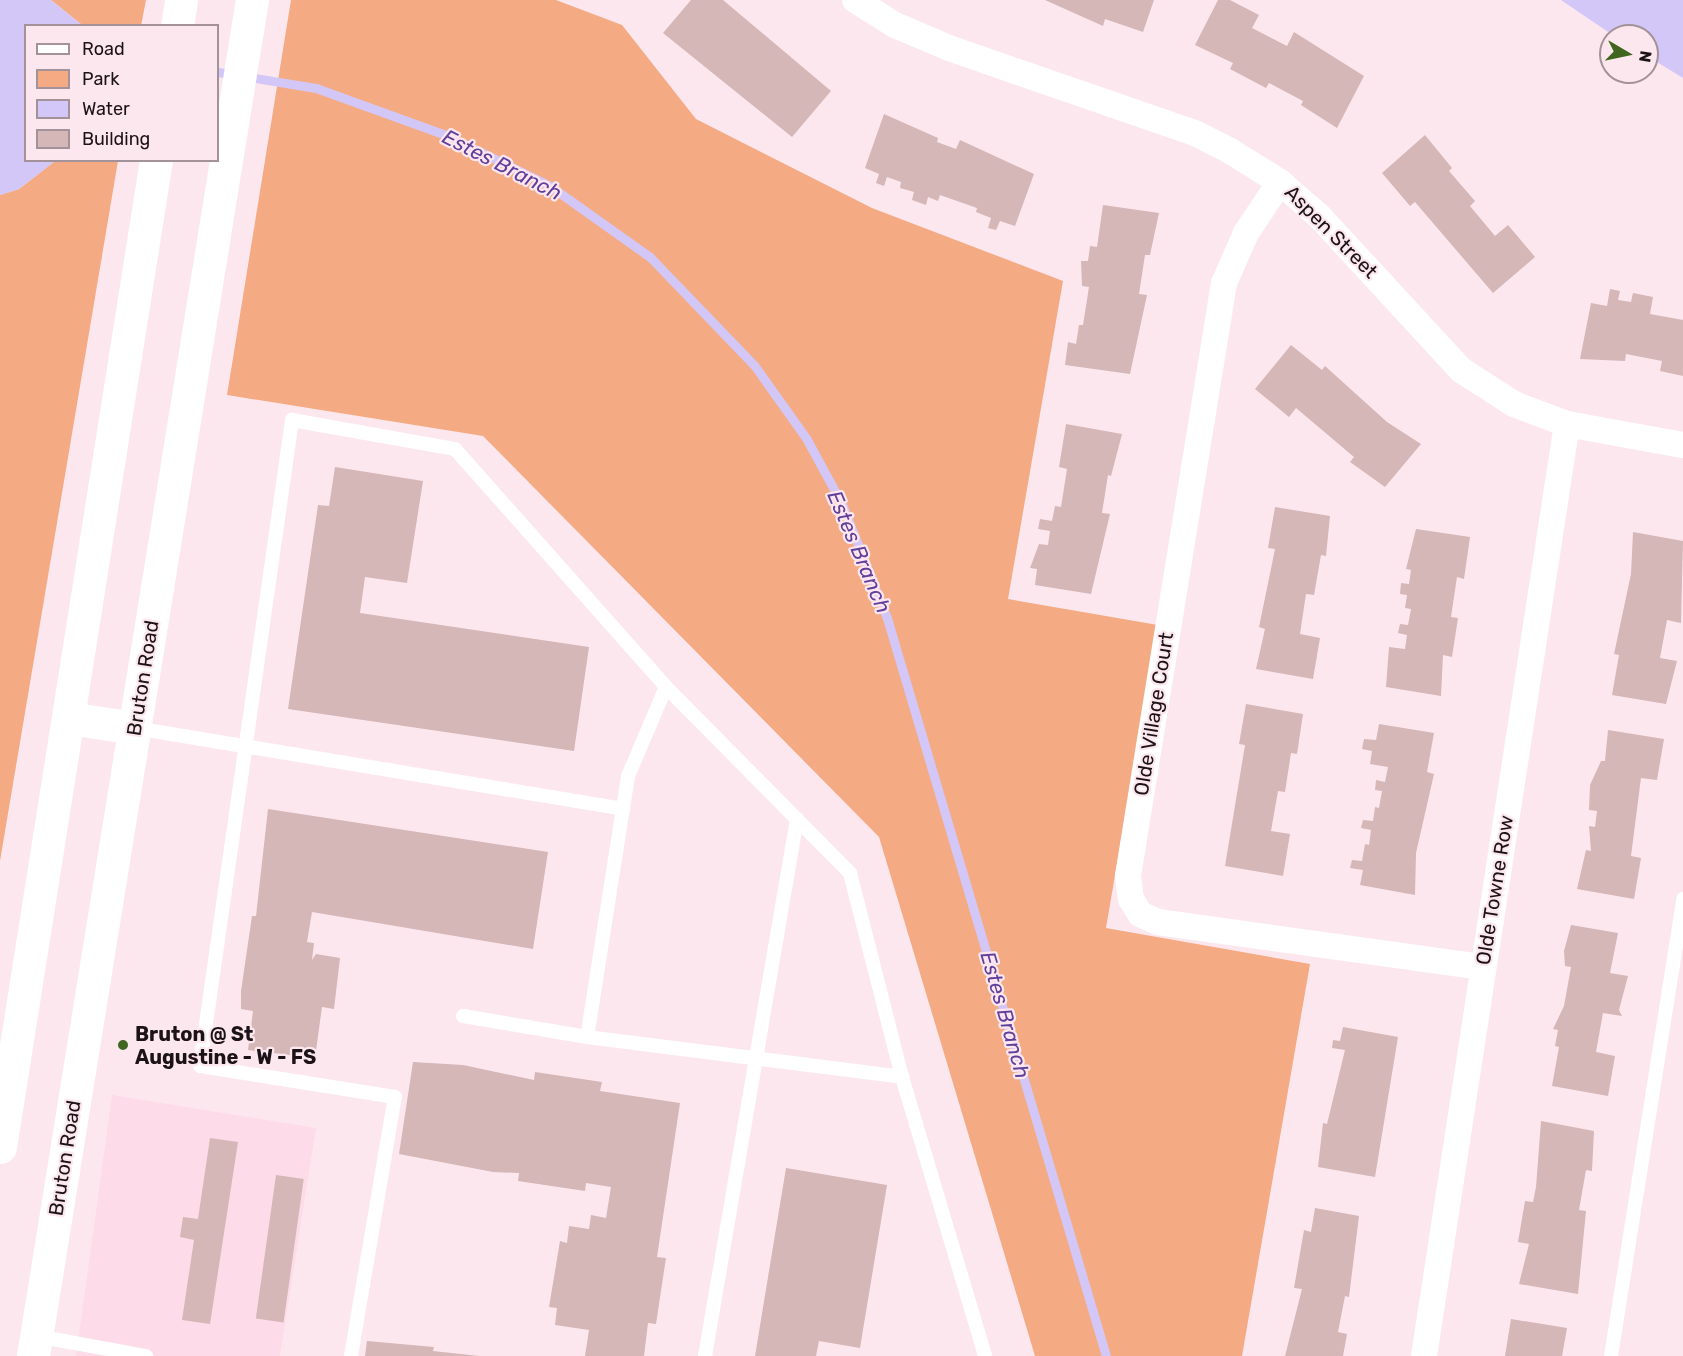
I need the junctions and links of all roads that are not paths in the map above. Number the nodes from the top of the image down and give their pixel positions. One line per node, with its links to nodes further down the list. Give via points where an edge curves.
1 (252, 0): 9 (main road, Bruton Road)
2 (855, 0): 4 (street, Aspen Street, via 895,25 950,48 1195,133)
3 (156, 162): 8 (main road)
4 (1280, 182): 5 (street, Aspen Street, via 1363,262 1461,370 1514,404); 14 (street, Olde Village Court, via 1246,233 1224,283 1128,876 1131,899 1140,914 1158,922)
5 (1567, 424): 6 (street, Aspen Street); 14 (street, Olde Towne Row)
6 (1683, 445)
7 (666, 687): 10 (lane, via 455,449 292,420); 11 (lane, via 628,776); 12 (lane)
8 (68, 718): 9 (main road); 19 (main road)
9 (135, 728): 10 (lane); 20 (main road, Bruton Road)
10 (243, 746): 11 (lane); 22 (lane, via 200,1066 394,1096)
11 (623, 809): 16 (lane)
12 (796, 819): 17 (lane); 18 (lane, via 850,873)
13 (1683, 899): 26 (lane)
14 (1483, 967): 25 (street, Olde Towne Row)
15 (463, 1016): 16 (lane)
16 (586, 1036): 17 (lane)
17 (754, 1057): 18 (lane); 23 (lane)
18 (902, 1077): 24 (lane)
19 (0, 1147)
20 (34, 1346): 21 (lane)
21 (146, 1356)
22 (351, 1356)
23 (705, 1356)
24 (985, 1356)
25 (1424, 1356)
26 (1611, 1356)

